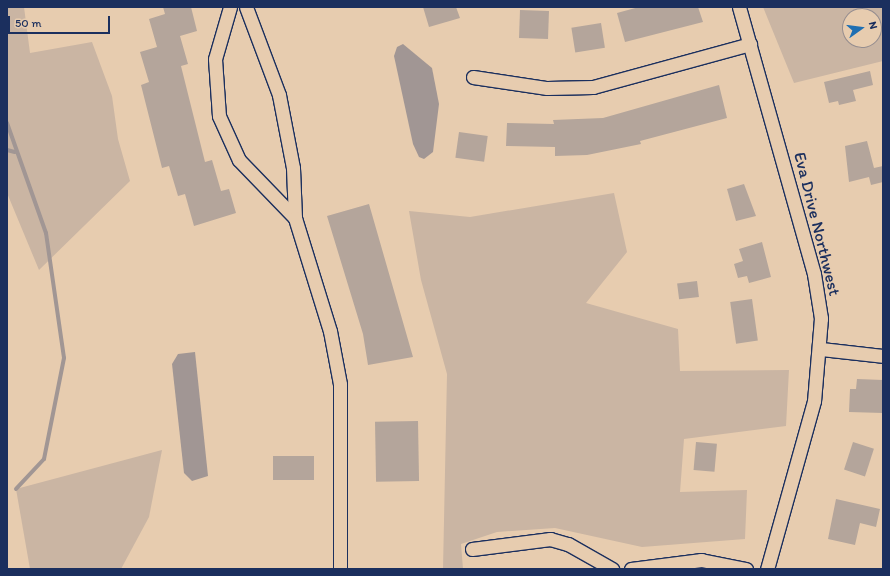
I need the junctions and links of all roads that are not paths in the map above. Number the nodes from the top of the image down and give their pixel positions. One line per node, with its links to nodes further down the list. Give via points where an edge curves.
1 (230, 7): 6 (street, via 215,59 219,116 239,160)
2 (246, 7): 6 (street, via 279,95 294,168)
3 (739, 7): 4 (street, Eva Drive Northwest)
4 (750, 44): 5 (street, via 593,87 547,88); 7 (street, Eva Drive Northwest, via 816,282)
5 (473, 77)
6 (295, 218): 10 (street, via 326,316 340,384)
7 (821, 349): 8 (street); 14 (street, Eva Drive Northwest, via 814,401)
8 (883, 356)
9 (472, 549): 11 (street, via 550,540 568,544)
10 (340, 569)
11 (612, 569)
12 (631, 569): 13 (street, via 702,560)
13 (746, 569)
14 (767, 569)

